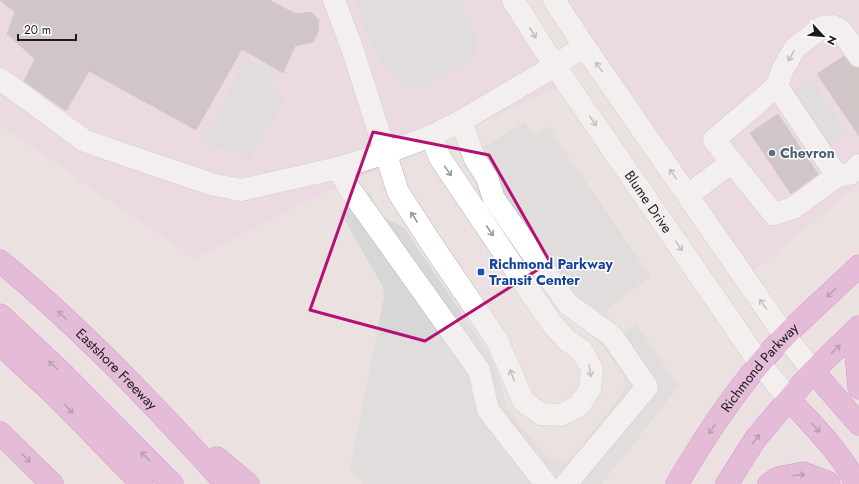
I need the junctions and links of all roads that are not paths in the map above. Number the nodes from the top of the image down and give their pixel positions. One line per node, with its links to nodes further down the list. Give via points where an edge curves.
1 (334, 0): 11 (street)
2 (513, 0): 6 (street, Blume Drive, one-way to 6)
3 (554, 0): 4 (street)
4 (584, 46): 6 (street); 16 (street, one-way to 4)
5 (859, 56): 8 (street, one-way to 8, via 842,30 832,26 822,28 795,48)
6 (555, 66): 9 (street); 24 (street, Blume Drive, one-way to 24)
7 (0, 79): 14 (street, via 85,142 212,184 241,190)
8 (777, 86): 12 (street, via 714,140); 15 (street)
9 (461, 121): 10 (street); 37 (street, via 475,159 488,178 494,199 568,304 612,336 646,387)
10 (431, 136): 11 (street); 11 (street, one-way to 11, via 440,158 552,324 582,352 592,369 590,390 579,406 561,415 541,414 524,402 497,340 434,250 398,192)
11 (386, 153): 14 (street)
12 (732, 162): 15 (street, via 774,214 793,208); 16 (street)
13 (859, 165): 15 (street, via 850,174)
14 (338, 168): 36 (street, via 349,188 479,370 488,410)
15 (837, 176)
16 (688, 195): 21 (street, one-way to 16)
17 (0, 261): 28 (highway, Eastshore Freeway, one-way to 17, via 47,300)
18 (859, 266): 21 (highway, Richmond Parkway, one-way to 21)
19 (0, 315): 33 (highway, one-way to 19, via 65,376)
20 (859, 327): 25 (highway, one-way to 20)
21 (785, 336): 24 (highway, Richmond Parkway); 25 (street)
22 (0, 344): 32 (highway, one-way to 32, via 55,395)
23 (859, 348): 26 (highway, via 856,354)
24 (761, 365): 27 (street, Blume Drive); 38 (highway, Richmond Parkway, one-way to 38, via 722,414)
25 (813, 371): 27 (highway); 29 (highway)
26 (859, 388)
27 (790, 400): 39 (highway, one-way to 27, via 756,438); 42 (highway, one-way to 42, via 845,464)
28 (164, 416): 34 (highway, Eastshore Freeway); 35 (highway)
29 (859, 424)
30 (0, 433): 31 (highway, one-way to 31)
31 (52, 484)
32 (142, 484)
33 (172, 484)
34 (226, 484)
35 (248, 484)
36 (546, 484)
37 (566, 484)
38 (677, 484)
39 (727, 484)
40 (769, 484): 41 (highway, one-way to 41, via 778,478 803,473)
41 (829, 484)
42 (856, 484)

